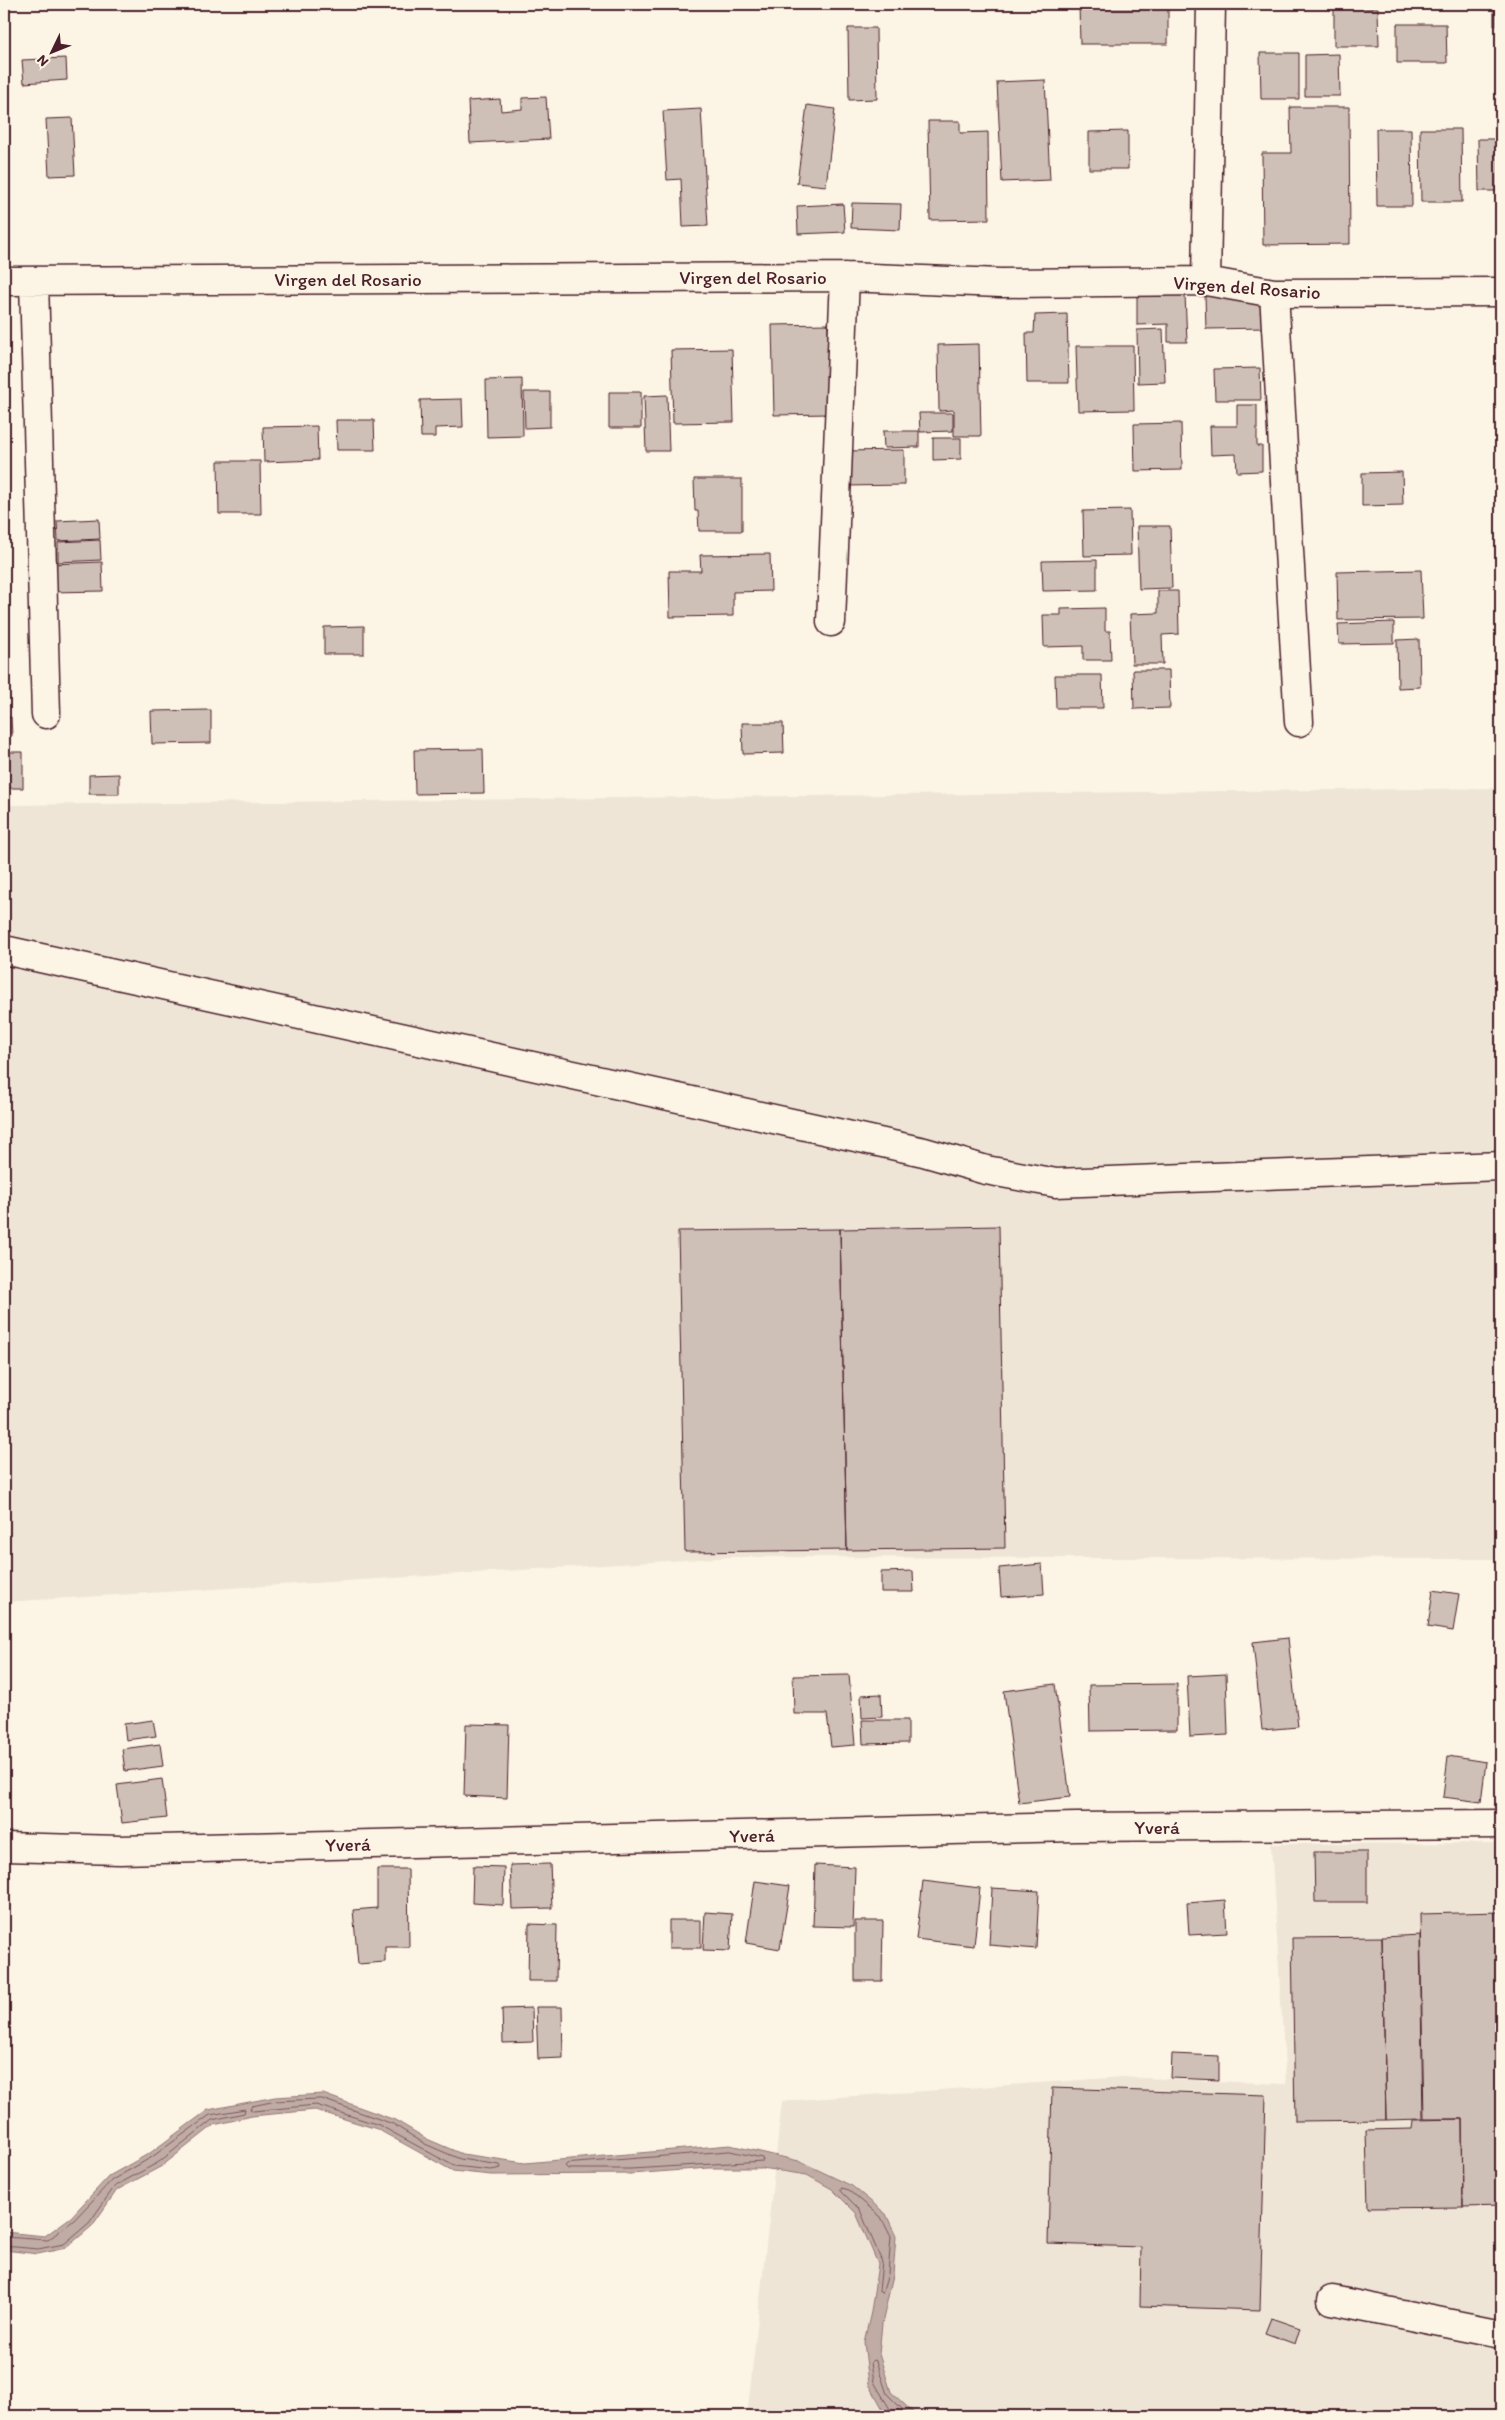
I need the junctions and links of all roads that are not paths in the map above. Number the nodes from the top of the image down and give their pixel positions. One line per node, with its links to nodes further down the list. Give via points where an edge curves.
1 (1211, 4): 5 (street)
2 (845, 277): 4 (street, Virgen del Rosario); 5 (street, Virgen del Rosario, via 1001,283); 8 (street)
3 (4, 281): 4 (street, Virgen del Rosario)
4 (34, 281): 9 (street)
5 (1206, 281): 7 (street, Virgen del Rosario)
6 (1501, 292): 7 (street, Virgen del Rosario)
7 (1274, 293): 10 (street)
8 (831, 622)
9 (46, 714)
10 (1299, 722)
11 (4, 950): 12 (street, via 1056,1184)
12 (1501, 1166)
13 (1501, 1824): 14 (street, Yverá, via 1076,1827 120,1850)
14 (4, 1847)
15 (1332, 2300): 16 (street)
16 (1501, 2334)

